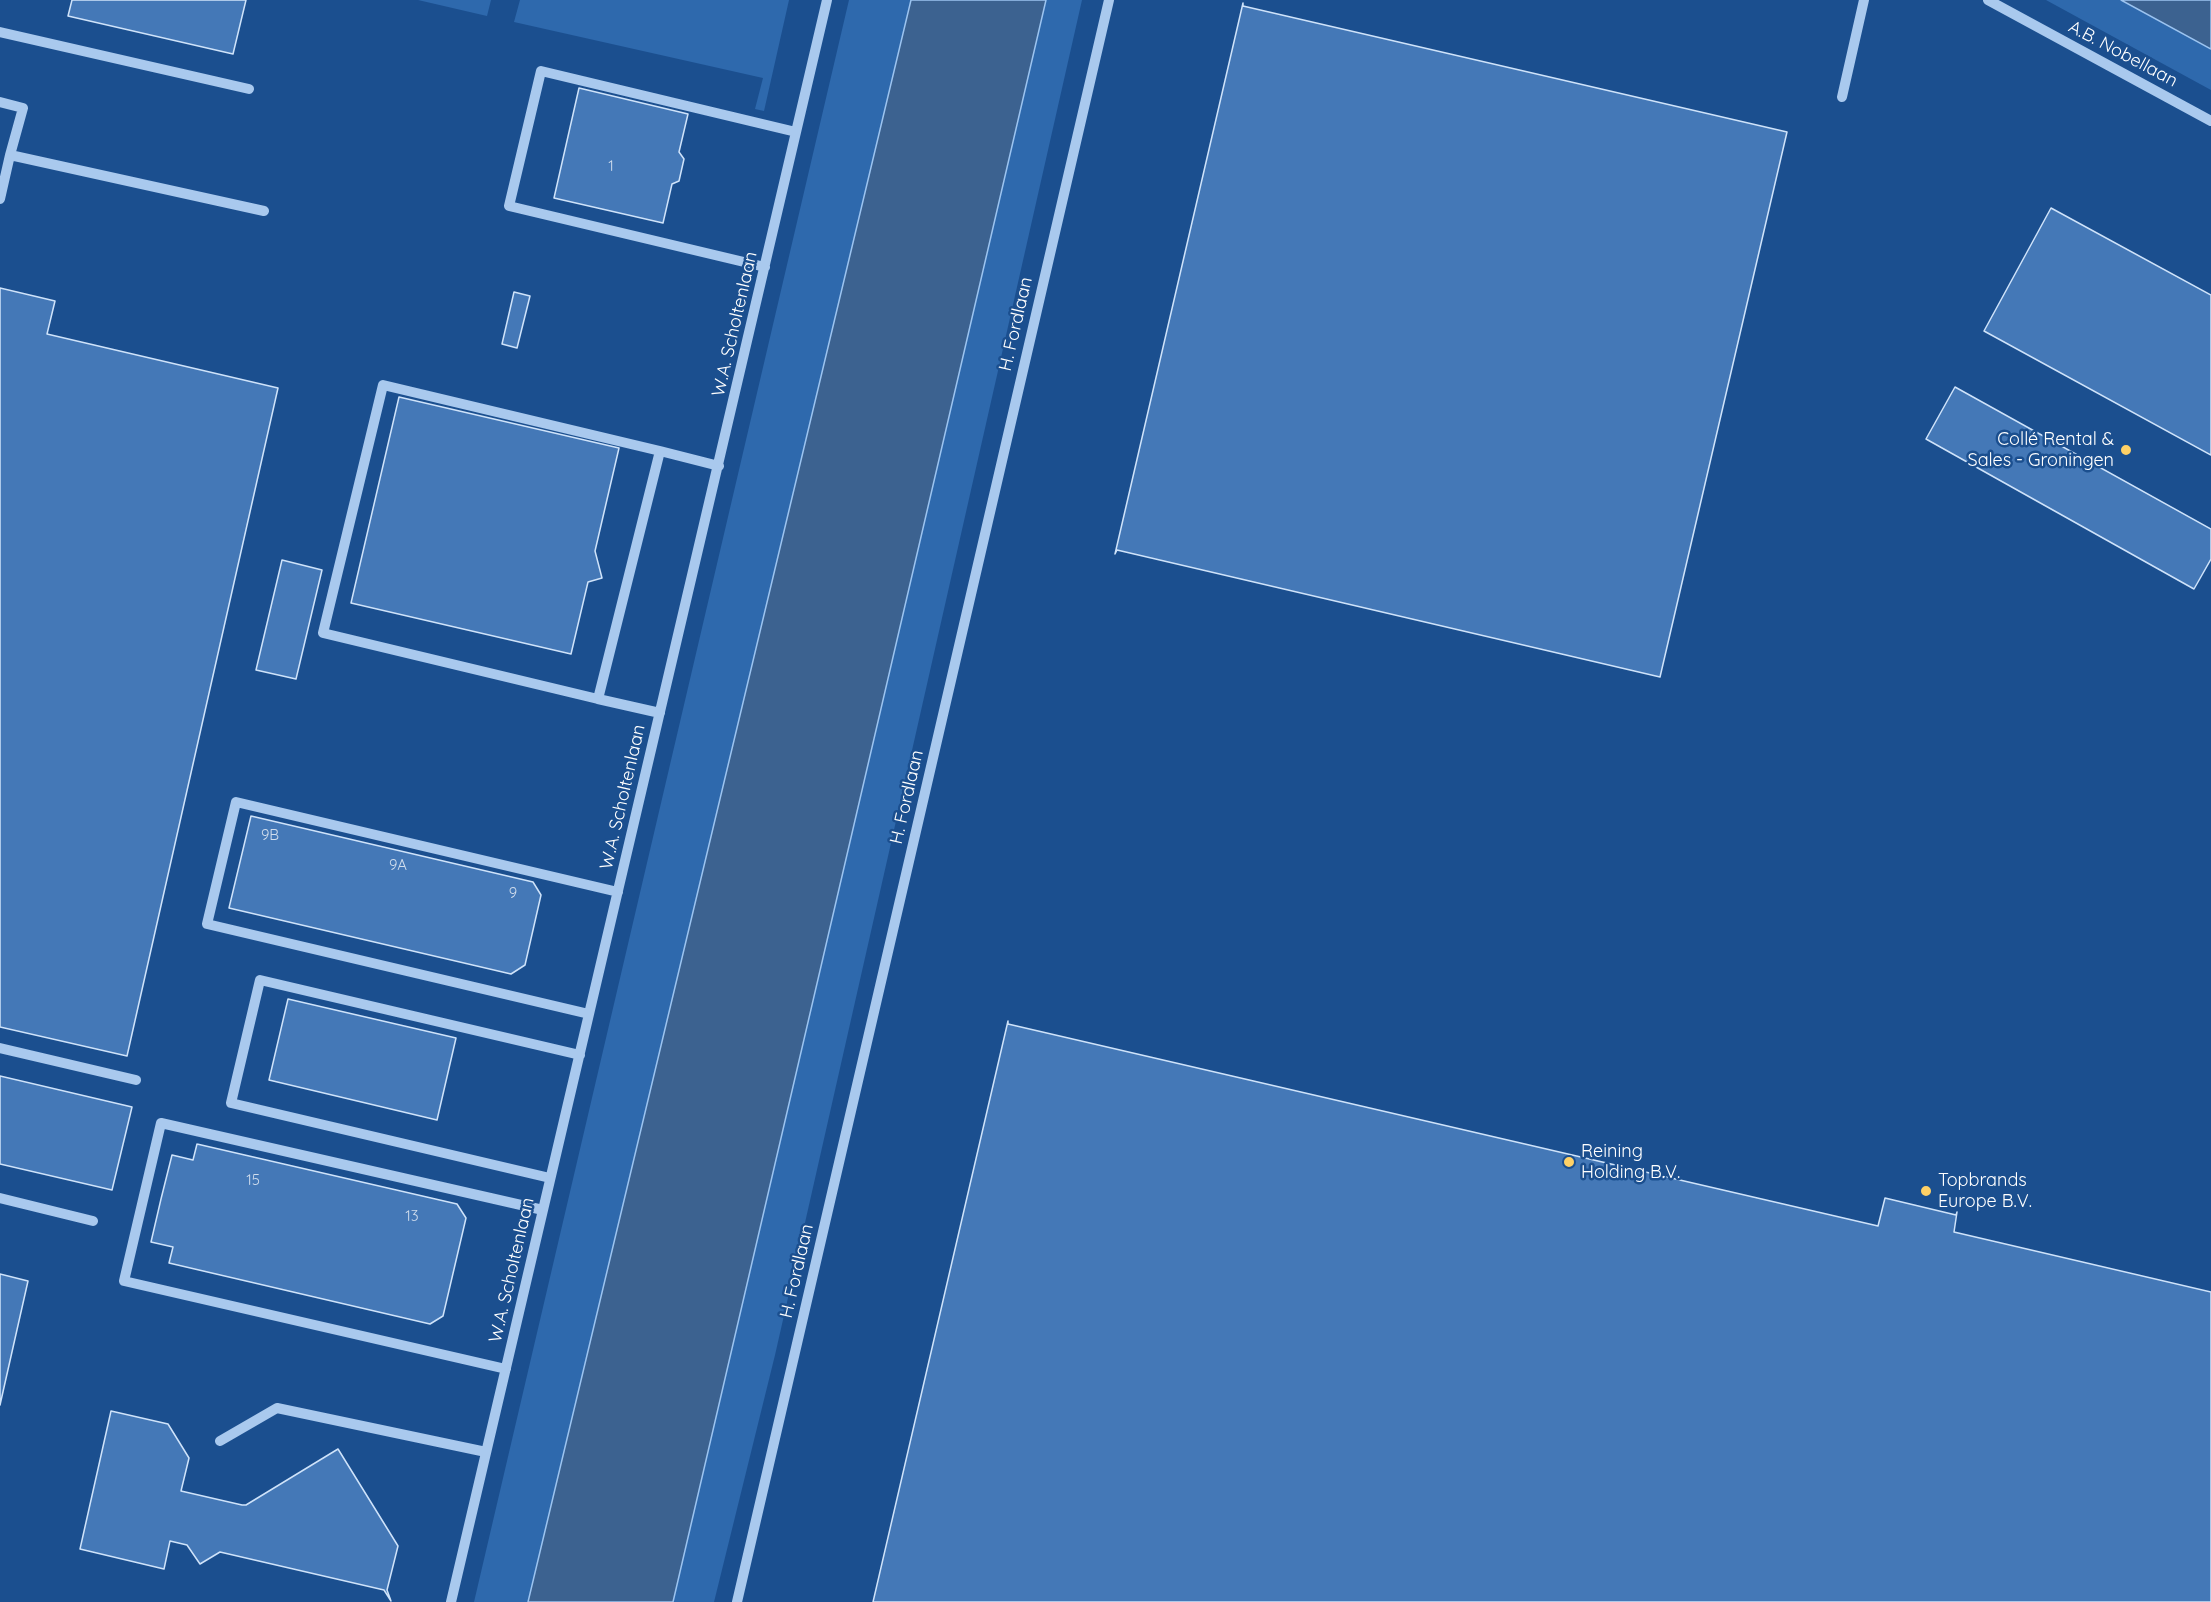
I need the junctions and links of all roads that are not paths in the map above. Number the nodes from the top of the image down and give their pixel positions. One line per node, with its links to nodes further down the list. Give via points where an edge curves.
1 (828, 0): 10 (street, W.A. Scholtenlaan)
2 (1109, 0): 32 (street, H. Fordlaan)
3 (1864, 0): 7 (street)
4 (1988, 0): 9 (street, A.B. Nobellaan)
5 (0, 32): 6 (street)
6 (249, 89)
7 (1842, 97)
8 (0, 102): 11 (street, via 23,108)
9 (2211, 121)
10 (796, 132): 14 (street, W.A. Scholtenlaan); 14 (street, via 542,71 509,206)
11 (10, 155): 12 (street); 13 (street)
12 (0, 199)
13 (264, 211)
14 (765, 267): 16 (street, W.A. Scholtenlaan)
15 (660, 451): 16 (street); 17 (street); 17 (street, via 383,385 323,633)
16 (719, 466): 18 (street, W.A. Scholtenlaan)
17 (598, 699): 18 (street)
18 (660, 713): 19 (street, W.A. Scholtenlaan)
19 (618, 892): 20 (street, W.A. Scholtenlaan); 20 (street, via 236,802 207,924)
20 (589, 1014): 22 (street, W.A. Scholtenlaan)
21 (0, 1048): 23 (street)
22 (580, 1055): 24 (street, W.A. Scholtenlaan); 24 (street, via 260,980 231,1103)
23 (136, 1080)
24 (550, 1178): 26 (street, W.A. Scholtenlaan)
25 (0, 1198): 27 (street)
26 (543, 1210): 28 (street, W.A. Scholtenlaan); 28 (street, via 161,1123 124,1281)
27 (93, 1221)
28 (506, 1369): 30 (street, W.A. Scholtenlaan)
29 (220, 1441): 30 (street, via 277,1408)
30 (486, 1452): 31 (street, W.A. Scholtenlaan)
31 (452, 1602)
32 (737, 1602)

